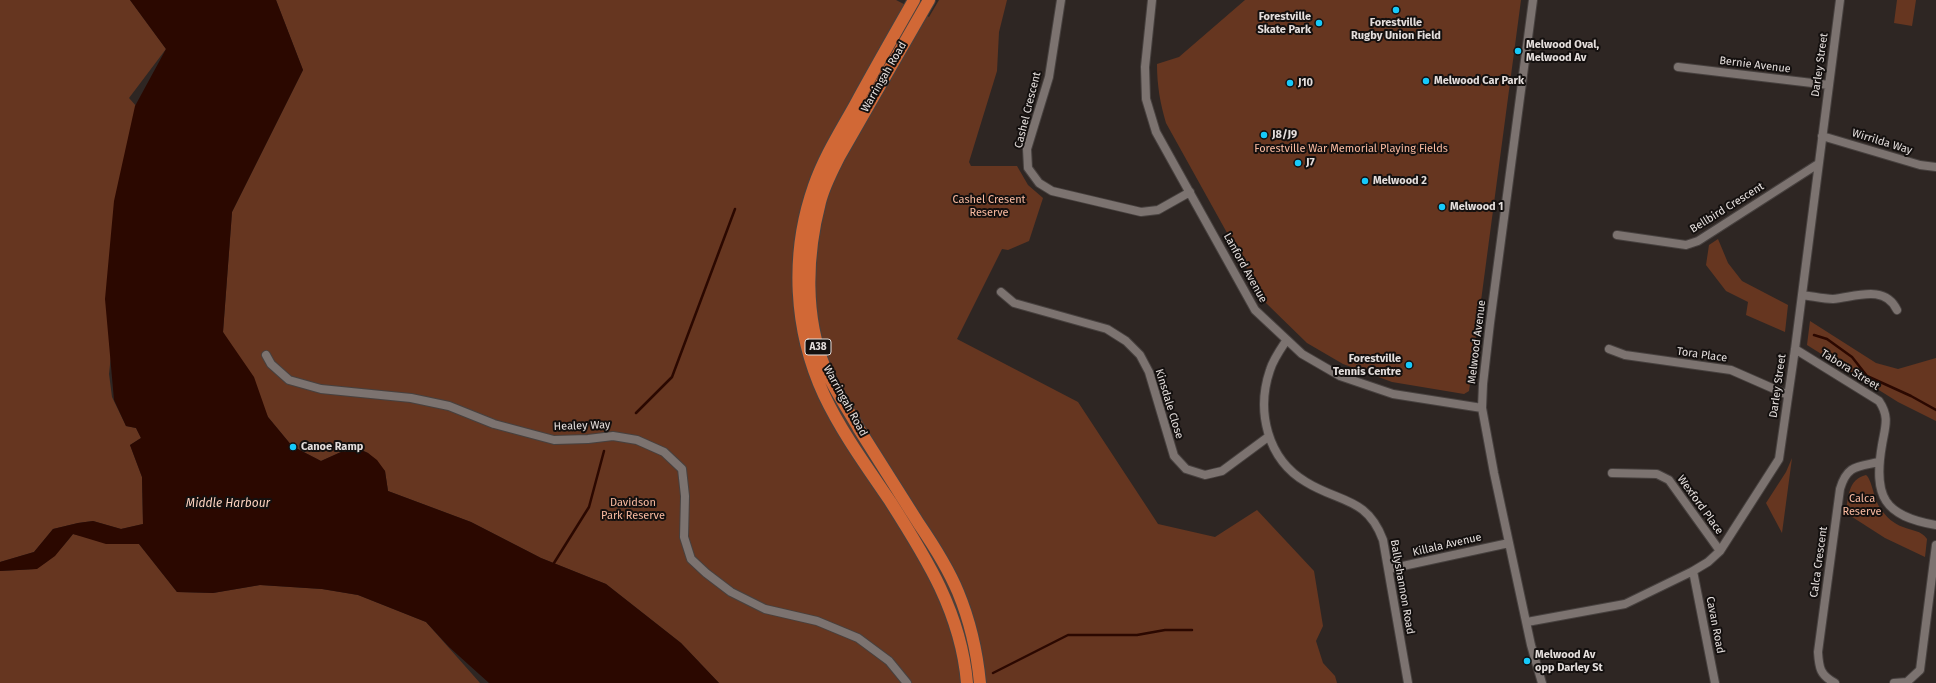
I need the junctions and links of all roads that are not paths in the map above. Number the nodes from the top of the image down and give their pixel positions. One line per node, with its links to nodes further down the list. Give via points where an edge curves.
1 (914, 0): 34 (highway, Warringah Road / A38, via 826,157 814,186 806,210 800,243 799,306 809,354 825,396 847,436 931,567 947,600 958,634)
2 (929, 0): 35 (highway, Warringah Road / A38, via 828,178 820,201 808,278 811,313 817,343 826,368 838,394 867,442 944,562 959,593 972,633)
3 (1061, 0): 12 (street, Cashel Crescent, via 1049,77 1027,149 1028,168 1039,183 1052,191 1141,212 1158,210)
4 (1152, 0): 12 (street, Lanford Avenue, via 1145,67 1146,99 1156,132)
5 (1533, 0): 22 (street, Melwood Avenue, via 1490,323)
6 (1840, 0): 8 (street, Darley Street)
7 (1678, 67): 8 (street, Bernie Avenue)
8 (1828, 84): 9 (street, Darley Street)
9 (1822, 136): 10 (street, Darley Street); 11 (street, Wirrilda Way, via 1920,165)
10 (1818, 164): 13 (street, Bellbird Crescent, via 1698,241 1686,245); 15 (street, Darley Street)
11 (1936, 167)
12 (1190, 192): 17 (street, Lanford Avenue, via 1255,310)
13 (1617, 235)
14 (1001, 292): 23 (street, Kinsdale Close, via 1014,303 1107,329 1126,341 1140,355 1149,372 1174,456 1186,469 1205,475 1222,471)
15 (1802, 294): 16 (street, via 1832,299 1875,292 1894,302); 19 (street, Darley Street)
16 (1897, 310)
17 (1286, 341): 22 (street, Lanford Avenue, via 1302,354 1340,376 1393,394); 23 (street, Ballyshannon Road, via 1270,369 1264,392)
18 (1609, 349): 21 (street, Tora Place, via 1625,355 1730,370)
19 (1795, 349): 21 (street, Darley Street); 24 (street, Tabora Street, via 1878,401 1885,411 1886,422)
20 (266, 355): 33 (street, Healey Way, via 271,364 289,380 321,389 411,398 449,406 494,424 554,440 613,436 637,440 664,452 682,469 685,496 684,537 691,559 696,564 731,592 765,609 817,621 858,638 889,661)
21 (1788, 395): 29 (street, Darley Street, via 1779,459)
22 (1482, 408): 27 (street, Melwood Avenue)
23 (1268, 437): 30 (street, Ballyshannon Road, via 1280,457 1304,481 1354,503 1369,514 1378,526 1383,540)
24 (1879, 462): 26 (street, Tabora Street, via 1880,485 1886,500 1896,513 1913,521); 39 (street, Calca Crescent, via 1855,468 1844,477 1840,489 1818,652 1819,667 1826,678)
25 (1612, 472): 29 (street, Wexford Place, via 1657,474 1669,480)
26 (1936, 525)
27 (1509, 542): 30 (street, Killala Avenue); 32 (street, Melwood Avenue)
28 (1936, 545): 40 (street, via 1920,670 1907,682)
29 (1720, 551): 31 (street, Darley Street)
30 (1388, 569): 36 (street, Ballyshannon Road)
31 (1693, 571): 32 (street, Darley Street, via 1625,604); 38 (street, Cavan Road)
32 (1527, 622): 37 (street, Melwood Avenue)
33 (907, 683)
34 (967, 683)
35 (980, 683)
36 (1408, 683)
37 (1542, 683)
38 (1715, 683)
39 (1835, 683)
40 (1894, 683)

